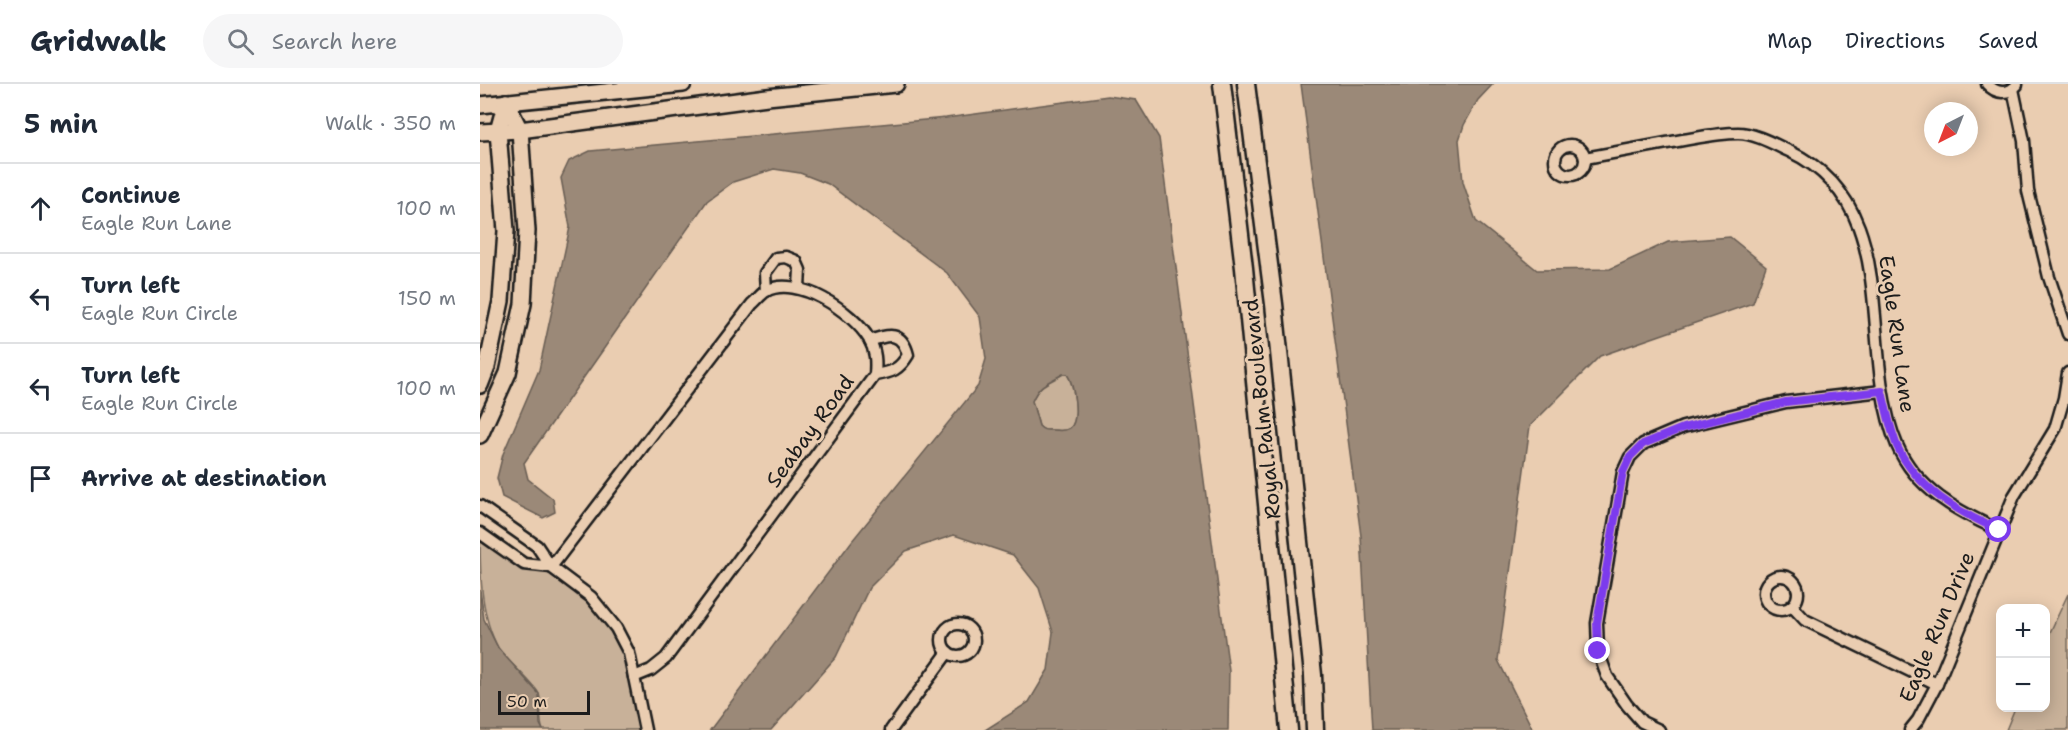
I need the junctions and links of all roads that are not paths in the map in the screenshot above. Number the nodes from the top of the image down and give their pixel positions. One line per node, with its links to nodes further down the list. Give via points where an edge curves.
1 (683, 84): 7 (street)
2 (896, 84): 9 (street)
3 (1222, 84): 32 (main road, Royal Palm Boulevard, via 1246,280)
4 (1246, 84): 33 (main road, Royal Palm Boulevard, via 1277,327 1313,675)
5 (1987, 84): 6 (street, via 2000,93)
6 (2016, 87): 15 (street, via 2028,191)
7 (506, 102): 8 (street); 9 (street); 10 (street)
8 (480, 105)
9 (520, 130): 10 (street); 21 (street, via 528,231 523,304 508,373)
10 (498, 131): 11 (street); 19 (street, via 506,231 501,301)
11 (480, 132)
12 (1585, 158): 20 (street, Eagle Run Lane, via 1739,133 1771,142 1818,169 1852,211 1863,237 1870,263)
13 (800, 287): 14 (street); 14 (street, via 796,261 776,258 765,273); 16 (street, Seabay Road, via 821,297 860,326)
14 (766, 291): 25 (street, via 752,304)
15 (2068, 334)
16 (870, 341): 18 (street, Seabay Road, via 876,357); 18 (street, via 887,335 898,338 908,355 894,372)
17 (2068, 374): 23 (street, Eagle Run Drive, via 2055,429 2014,496)
18 (876, 375): 28 (street, Seabay Road, via 666,658)
19 (480, 385)
20 (1882, 391): 23 (street, Eagle Run Lane, via 1898,446 1913,471 1935,495); 34 (street, via 1786,402 1683,428 1643,444 1630,457 1623,472 1597,623 1598,651 1607,676 1627,705 1642,722)
21 (480, 435)
22 (480, 506): 25 (street, via 537,546)
23 (1999, 530): 29 (street, Eagle Run Drive)
24 (480, 533): 25 (street, via 524,564)
25 (551, 567): 28 (street, via 591,597 616,628 629,653)
26 (1792, 606): 29 (street, via 1805,620)
27 (948, 652): 31 (street)
28 (634, 677): 30 (street)
29 (1937, 684): 35 (street, Eagle Run Drive)
30 (645, 730)
31 (891, 730)
32 (1289, 730)
33 (1315, 730)
34 (1659, 730)
35 (1910, 730)

